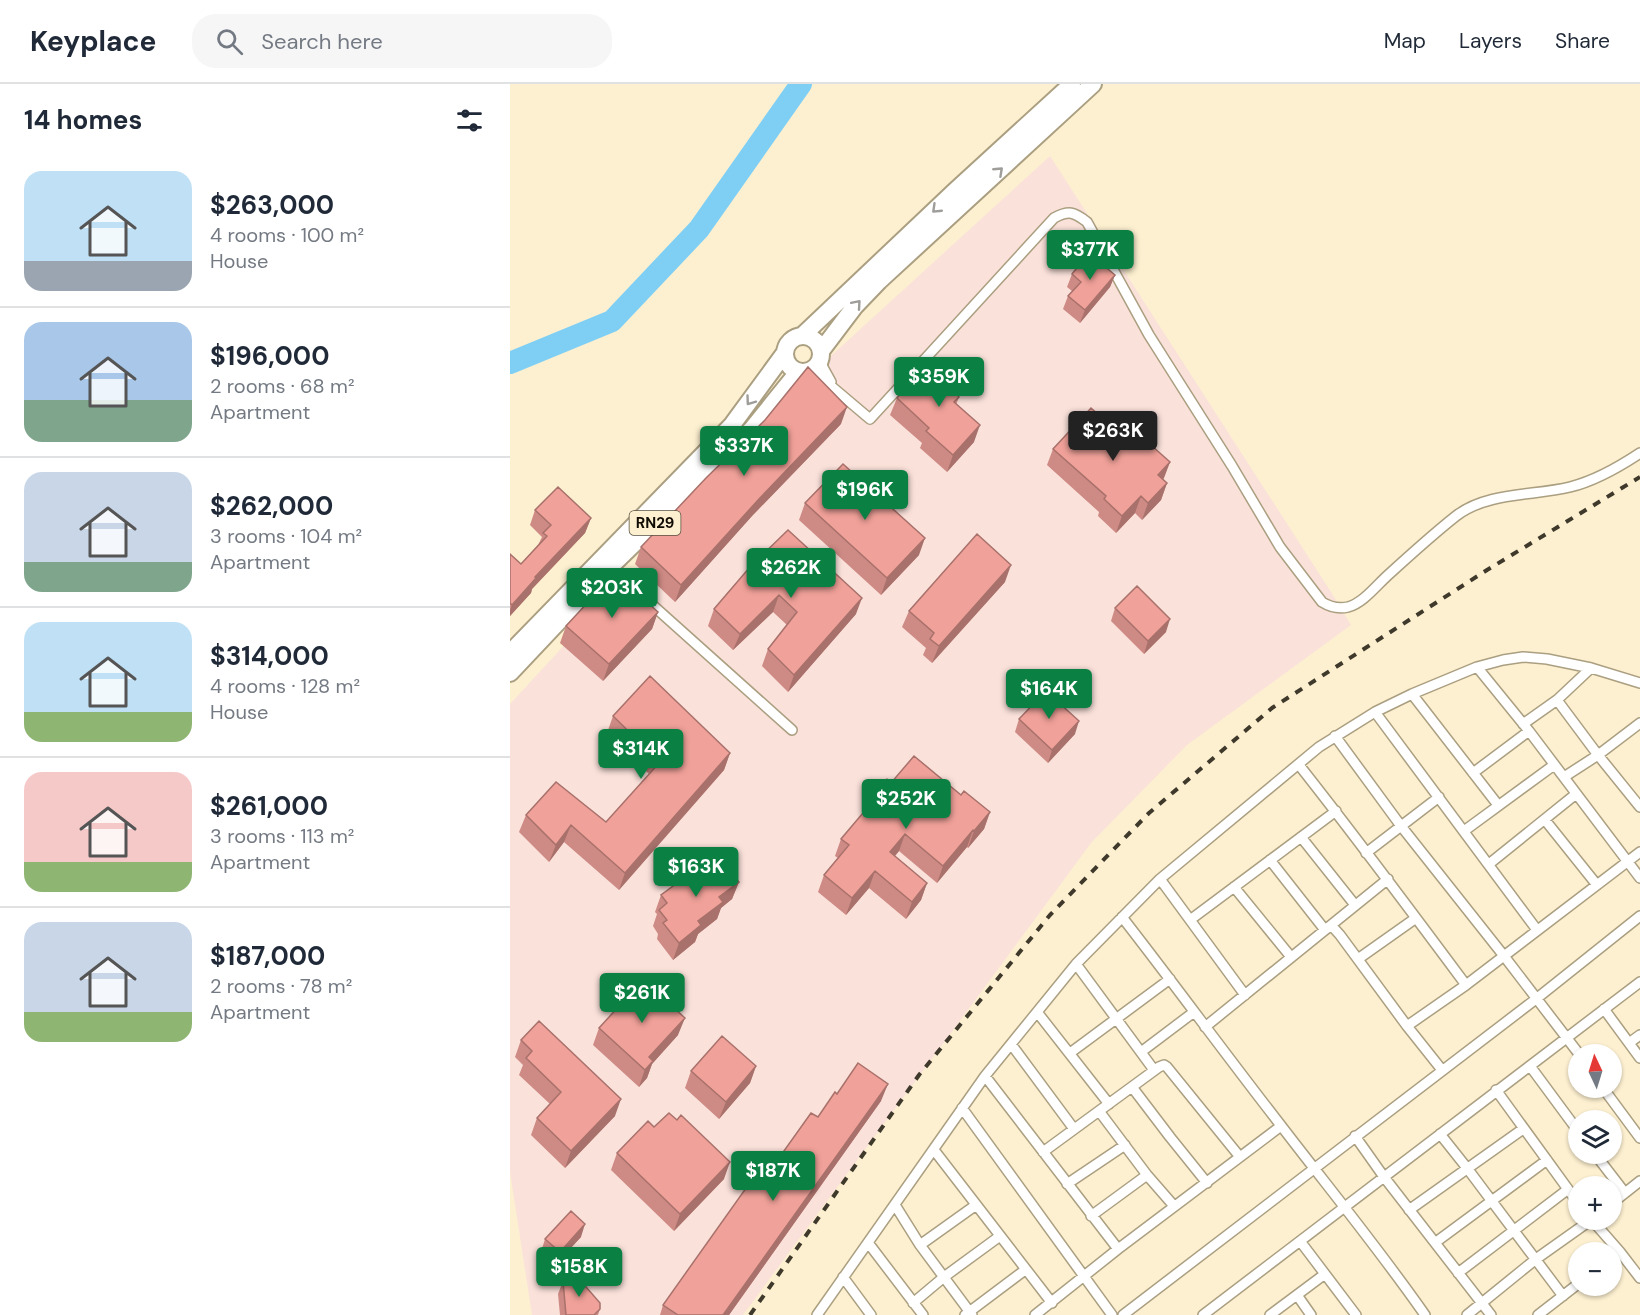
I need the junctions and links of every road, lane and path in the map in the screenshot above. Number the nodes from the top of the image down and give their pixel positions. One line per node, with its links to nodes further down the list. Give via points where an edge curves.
1 (1072, 84): 3 (highway, RN29, one-way to 3)
2 (1093, 84): 5 (highway, RN29, one-way to 2, via 879,280)
3 (803, 335): 4 (highway, RN29, via 790,341); 5 (highway, via 815,340)
4 (784, 354): 5 (highway, via 788,365); 8 (highway, RN29, one-way to 8, via 732,425)
5 (813, 364): 6 (street, via 870,419 1054,218 1063,213 1077,215 1087,222 1149,335 1280,548 1322,602 1338,608 1362,599 1470,507 1497,498 1573,486); 7 (highway, RN29)
6 (1640, 453)
7 (610, 567): 8 (highway, RN29); 19 (street)
8 (527, 645): 9 (highway, RN29); 12 (highway, RN29)
9 (510, 653)
10 (1476, 667): 11 (street, via 1523,657); 14 (street); 17 (street)
11 (1591, 668): 13 (street); 15 (street)
12 (510, 673)
13 (1640, 682)
14 (1412, 694): 16 (street); 24 (street)
15 (1557, 700): 17 (street); 21 (street)
16 (1375, 712): 20 (street); 27 (street)
17 (1526, 728): 23 (street); 24 (street)
18 (1638, 729): 21 (street)
19 (792, 730)
20 (1335, 736): 22 (street); 32 (street)
21 (1598, 755): 25 (street); 29 (street)
22 (1299, 765): 30 (street); 41 (street)
23 (1554, 765): 25 (street); 28 (street)
24 (1473, 773): 28 (street)
25 (1564, 777): 26 (street)
26 (1576, 794): 31 (street); 38 (street)
27 (1439, 797): 32 (street); 33 (street)
28 (1498, 805): 33 (street)
29 (1640, 807)
30 (1336, 811): 34 (street); 35 (street)
31 (1545, 820): 39 (street); 43 (street)
32 (1401, 826): 35 (street); 52 (street)
33 (1464, 831): 39 (street)
34 (1301, 837): 37 (street); 45 (street)
35 (1366, 852): 42 (street)
36 (1640, 852): 38 (street)
37 (1270, 860): 44 (street); 50 (street)
38 (1628, 861): 40 (street); 43 (street)
39 (1490, 864): 51 (street)
40 (1640, 878)
41 (1160, 879): 47 (street); 49 (street)
42 (1388, 879): 45 (street); 48 (street)
43 (1597, 885): 51 (street)
44 (1234, 887): 49 (street); 53 (street)
45 (1355, 905): 50 (street)
46 (1640, 916): 60 (street)
47 (1122, 917): 55 (street); 56 (street)
48 (1416, 918): 54 (street); 58 (street)
49 (1190, 920): 59 (street)
50 (1328, 927): 53 (street); 54 (street)
51 (1537, 930): 52 (street)
52 (1504, 956): 58 (street); 60 (street)
53 (1291, 957): 59 (street)
54 (1358, 959): 65 (street)
55 (1076, 964): 62 (street); 64 (street)
56 (1170, 979): 63 (street); 64 (street)
57 (1640, 982): 61 (street)
58 (1466, 985): 65 (street)
59 (1245, 995): 66 (street)
60 (1536, 999): 68 (street); 77 (street)
61 (1604, 1010): 68 (street); 69 (street)
62 (1037, 1011): 70 (street); 73 (street)
63 (1194, 1012): 66 (street); 72 (street)
64 (1116, 1019): 72 (street); 73 (street)
65 (1407, 1026): 77 (street)
66 (1205, 1027): 86 (street)
67 (1640, 1035): 69 (street)
68 (1566, 1037): 71 (street); 75 (street)
69 (1629, 1043): 74 (street)
70 (1011, 1044): 78 (street); 87 (street)
71 (1571, 1044)
72 (1141, 1052): 76 (street)
73 (1070, 1053): 82 (street)
74 (1640, 1058)
75 (1530, 1066): 80 (street); 85 (street)
76 (1154, 1070): 79 (street); 95 (street, via 1167,1067)
77 (1442, 1070): 90 (street)
78 (985, 1076): 83 (street); 94 (street)
79 (1132, 1087): 82 (street); 103 (street)
80 (1496, 1090): 88 (street); 89 (street)
81 (1610, 1098): 91 (street)
82 (1108, 1104): 84 (street)
83 (962, 1108): 93 (street); 130 (street)
84 (1099, 1111): 87 (street); 92 (street)
85 (1568, 1117)
86 (1281, 1126): 95 (street); 98 (street)
87 (1074, 1129): 94 (street)
88 (1523, 1129): 96 (street); 99 (street)
89 (1440, 1134): 99 (street); 101 (street)
90 (1355, 1137): 98 (street); 101 (street)
91 (1640, 1138)
92 (1125, 1145): 100 (street); 104 (street)
93 (934, 1150): 109 (street); 110 (street)
94 (1043, 1152): 104 (street)
95 (1240, 1157): 103 (street)
96 (1547, 1160): 105 (street); 108 (street)
97 (1603, 1164): 106 (street)
98 (1315, 1167): 112 (street); 146 (street)
99 (1467, 1168): 108 (street); 113 (street)
100 (1147, 1175): 111 (street); 114 (street)
101 (1384, 1177): 112 (street); 113 (street)
102 (1640, 1181): 106 (street)
103 (1207, 1183): 111 (street)
104 (1067, 1184): 114 (street)
105 (1567, 1190): 117 (street)
106 (1625, 1193): 107 (street)
107 (1622, 1195)
108 (1491, 1200): 117 (street); 120 (street)
109 (895, 1204): 122 (street); 123 (street)
110 (975, 1205): 118 (street); 123 (street)
111 (1174, 1206): 124 (street)
112 (1344, 1208): 119 (street); 151 (street)
113 (1410, 1210): 120 (street)
114 (1091, 1216): 124 (street)
115 (1578, 1230): 126 (street)
116 (1601, 1230): 121 (street)
117 (1513, 1231): 126 (street); 128 (street)
118 (1000, 1236): 127 (street); 132 (street)
119 (1300, 1241): 129 (street); 147 (street)
120 (1436, 1242): 128 (street)
121 (1611, 1242)
122 (868, 1244): 131 (street); 137 (street)
123 (920, 1245): 132 (street)
124 (1118, 1249): 130 (street)
125 (1622, 1255): 133 (street)
126 (1536, 1260): 136 (street); 139 (street)
127 (1025, 1270): 138 (street); 141 (street)
128 (1458, 1273): 139 (street)
129 (1325, 1274): 135 (street); 150 (street)
130 (1084, 1276): 138 (street); 145 (street)
131 (843, 1277): 140 (street); 142 (street)
132 (944, 1277): 137 (street); 141 (street)
133 (1640, 1278)
134 (1568, 1292): 136 (street)
135 (1297, 1294): 148 (street); 149 (street)
136 (1563, 1296): 154 (street)
137 (913, 1303): 143 (street)
138 (1052, 1303): 144 (street)
139 (1482, 1303): 152 (street); 153 (street)
140 (819, 1314)
141 (969, 1314)
142 (871, 1315)
143 (922, 1315)
144 (1035, 1315)
145 (1112, 1315)
146 (1123, 1315)
147 (1203, 1315)
148 (1270, 1315)
149 (1311, 1315)
150 (1356, 1315)
151 (1425, 1315)
152 (1467, 1315)
153 (1491, 1315)
154 (1538, 1315)

